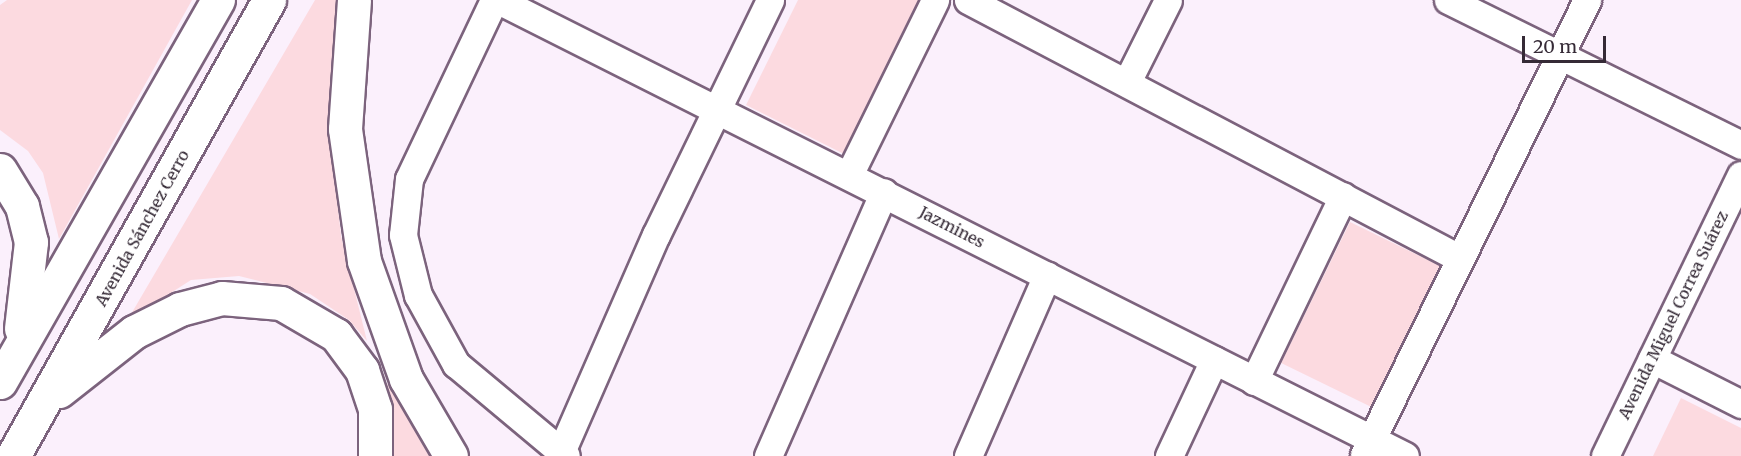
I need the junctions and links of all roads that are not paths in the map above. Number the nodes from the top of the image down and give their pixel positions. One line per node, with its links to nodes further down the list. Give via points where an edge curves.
1 (218, 0): 22 (highway)
2 (270, 0): 28 (highway, Avenida Sánchez Cerro)
3 (354, 0): 33 (highway, via 345,129 364,261 406,379)
4 (496, 0): 13 (street, Jazmines); 30 (street, via 409,179 403,235 418,295 456,364)
5 (770, 0): 13 (street)
6 (935, 0): 16 (street)
7 (968, 0): 12 (street)
8 (1168, 0): 12 (street)
9 (1448, 0): 11 (street)
10 (1587, 0): 11 (street)
11 (1560, 56): 14 (street); 20 (street)
12 (1128, 80): 19 (street)
13 (718, 110): 16 (street, Jazmines); 30 (street, via 656,235)
14 (1741, 145)
15 (0, 170): 22 (highway, via 22,206 31,242)
16 (849, 175): 18 (street, Jazmines)
17 (1741, 175): 23 (street, Avenida Miguel Correa Suárez)
18 (884, 192): 21 (street, Jazmines); 34 (street)
19 (1344, 196): 20 (street); 25 (street)
20 (1459, 258): 29 (street)
21 (1047, 275): 24 (street, Jazmines); 35 (street)
22 (16, 352): 26 (highway)
23 (1652, 359): 27 (street); 38 (street, Avenida Miguel Correa Suárez)
24 (1214, 360): 25 (street, Jazmines); 36 (street)
25 (1254, 381): 29 (street, Jazmines)
26 (0, 382)
27 (1741, 404)
28 (40, 409): 31 (highway, Avenida Sánchez Cerro); 32 (highway, via 94,360 155,320 203,300 261,299 318,320 349,350 375,409)
29 (1368, 447): 37 (street, Jazmines)
30 (563, 454)
31 (13, 456)
32 (375, 456)
33 (451, 456)
34 (768, 456)
35 (968, 456)
36 (1169, 456)
37 (1405, 456)
38 (1605, 456)

